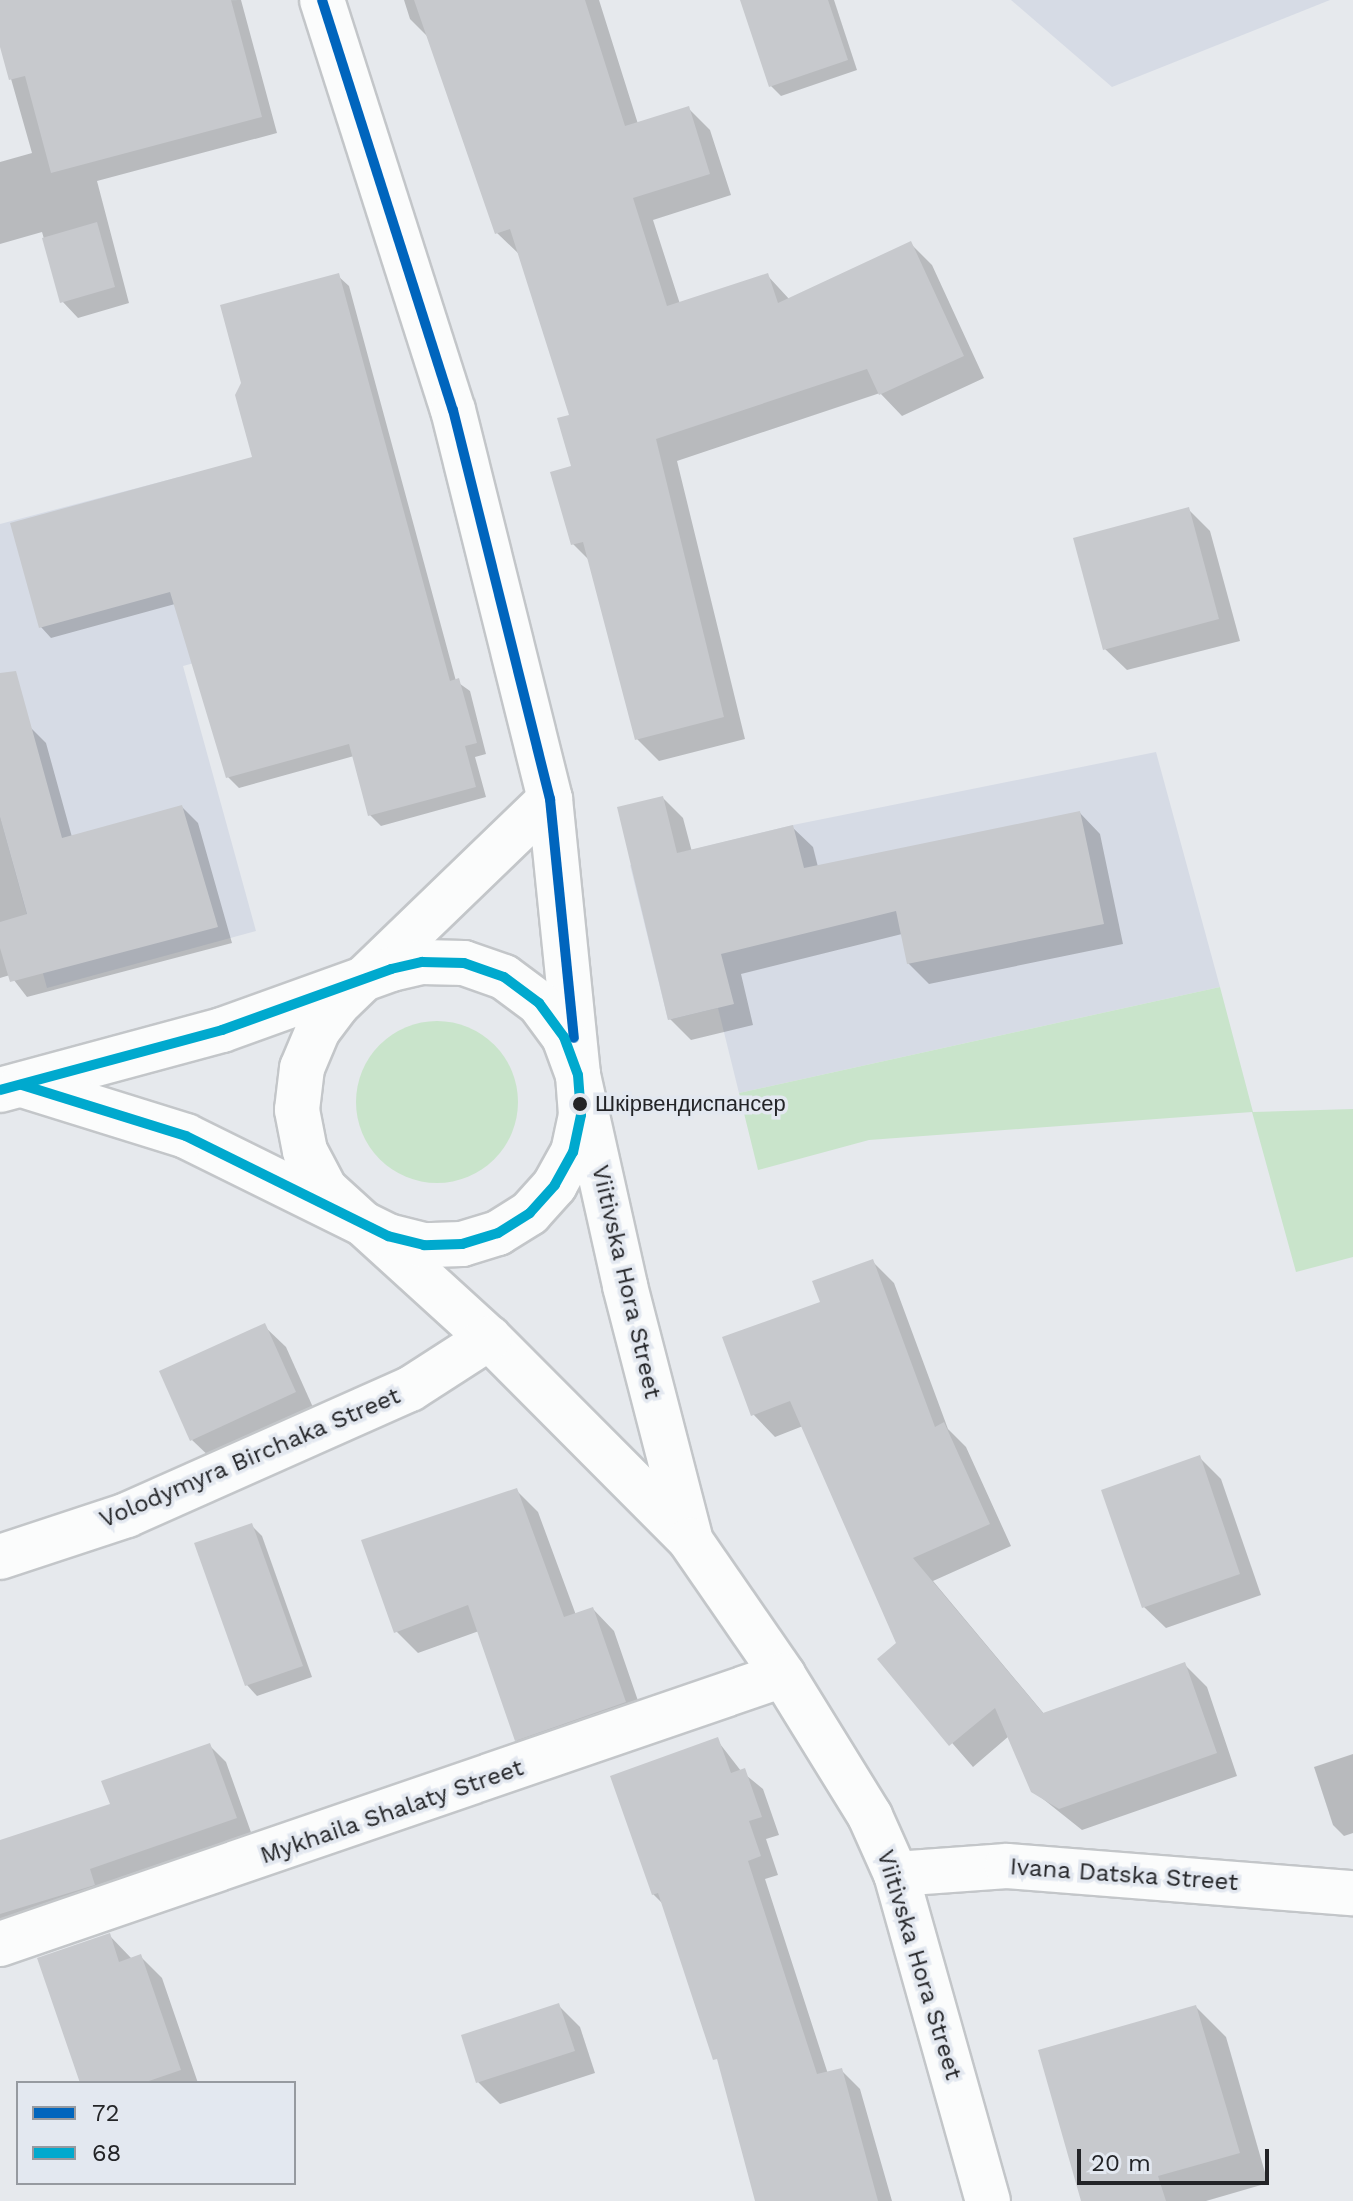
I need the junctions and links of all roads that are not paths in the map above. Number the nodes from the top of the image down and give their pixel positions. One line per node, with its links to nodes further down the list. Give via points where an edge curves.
1 (322, 0): 2 (street, Viitivska Hora Street, via 453,410)
2 (550, 799): 3 (street); 4 (street, Viitivska Hora Street)
3 (362, 983): 4 (street, via 422,962 464,963 504,977 547,1014 564,1037); 5 (street, via 222,1030); 6 (street, via 318,1030 302,1068 297,1110 305,1151 325,1189)
4 (578, 1075): 6 (street, via 581,1115 573,1152 555,1185 519,1220 462,1244 424,1245 388,1236); 8 (street, Viitivska Hora Street)
5 (11, 1087): 6 (street, via 186,1136)
6 (354, 1216): 7 (street, Viitivska Hora Street)
7 (489, 1338): 8 (street, Viitivska Hora Street); 9 (street, Volodymyra Birchaka Street, via 410,1389 127,1515)
8 (690, 1540): 10 (street, Viitivska Hora Street)
9 (0, 1557)
10 (783, 1675): 11 (street, Viitivska Hora Street, via 870,1816); 13 (street, Mykhaila Shalaty Street)
11 (896, 1874): 12 (street, Ivana Datska Street, via 1007,1866); 14 (street, Viitivska Hora Street)
12 (1353, 1893)
13 (0, 1944)
14 (988, 2201)

